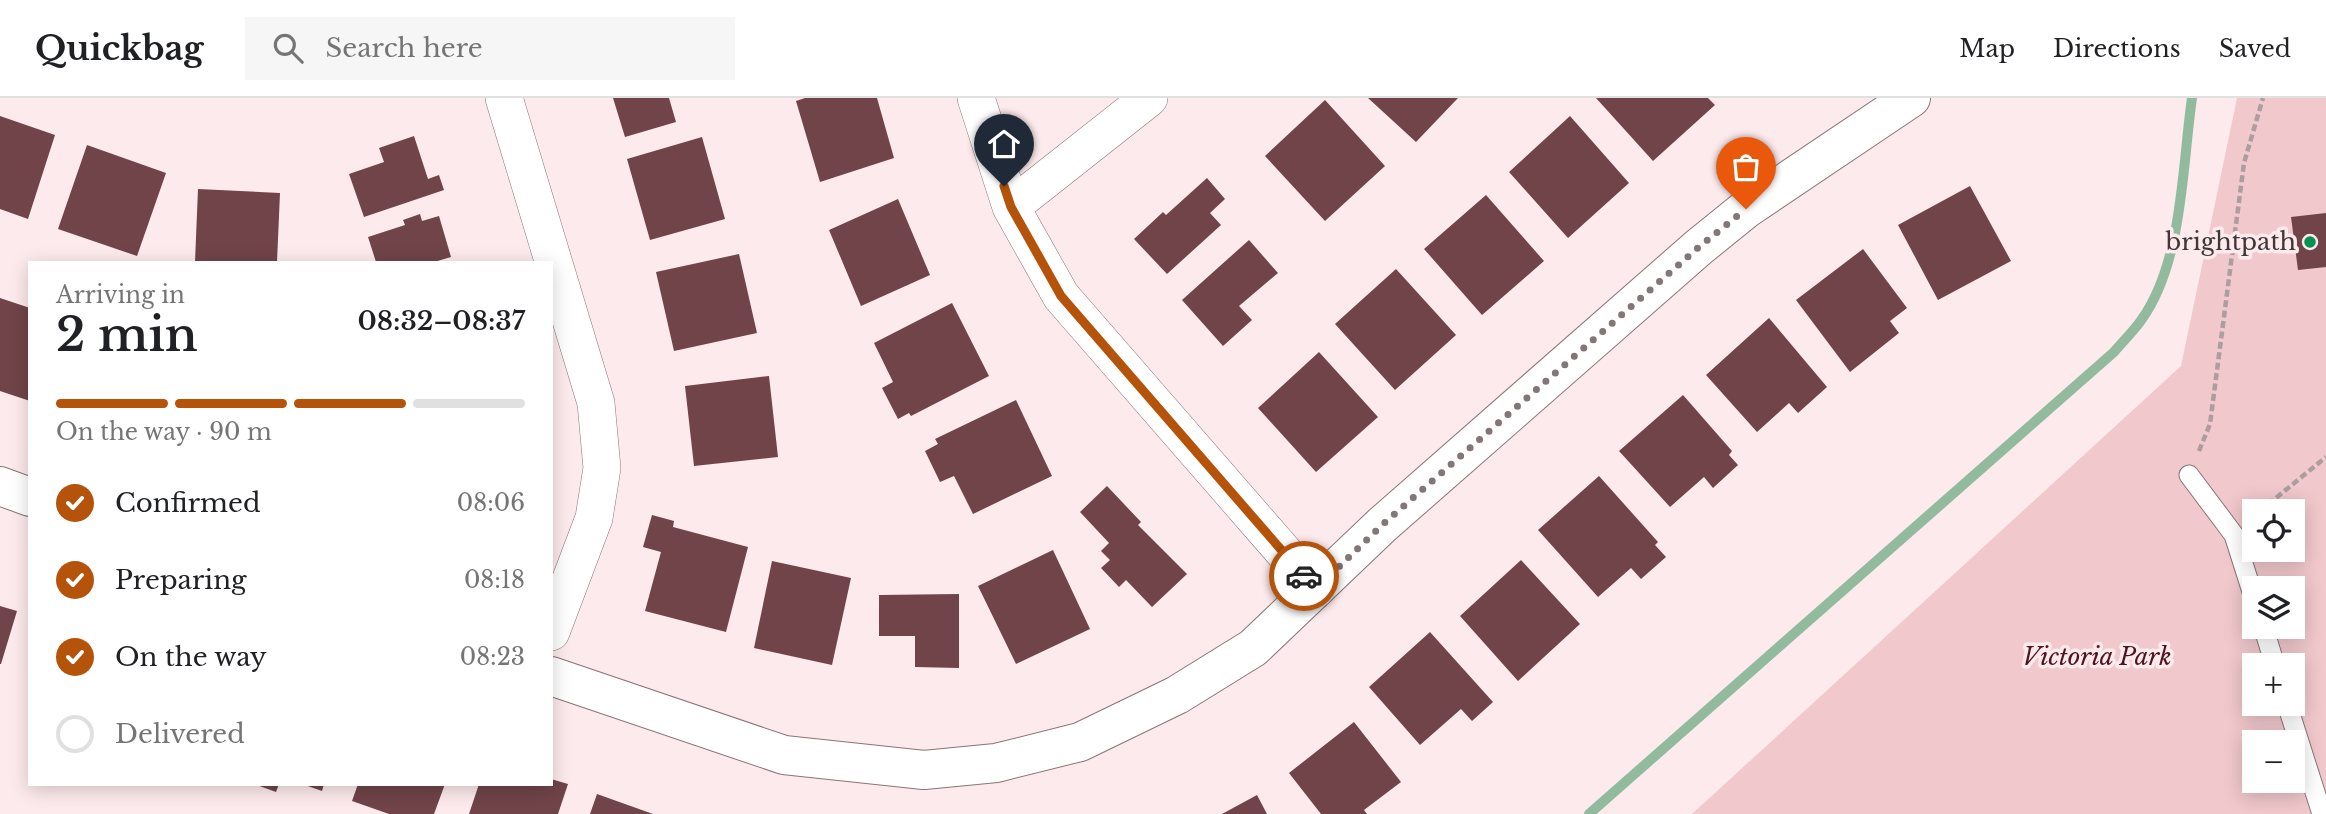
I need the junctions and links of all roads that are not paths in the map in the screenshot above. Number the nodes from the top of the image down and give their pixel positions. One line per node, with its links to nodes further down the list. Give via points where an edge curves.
1 (504, 98): 11 (street, via 596,402 603,468 593,518)
2 (976, 98): 5 (street)
3 (1149, 98): 5 (street)
4 (1911, 98): 10 (street, via 1746,209 1699,247 1382,525)
5 (1011, 207): 10 (street, via 1061,296)
6 (2189, 475): 9 (lane, via 2234,536)
7 (0, 486): 8 (street)
8 (28, 496)
9 (2247, 576)
10 (1316, 589): 12 (street, via 1253,648 1177,695 1080,743 996,764 924,770 784,755)
11 (553, 627)
12 (553, 677)
13 (2291, 716): 14 (lane)
14 (2322, 814)

